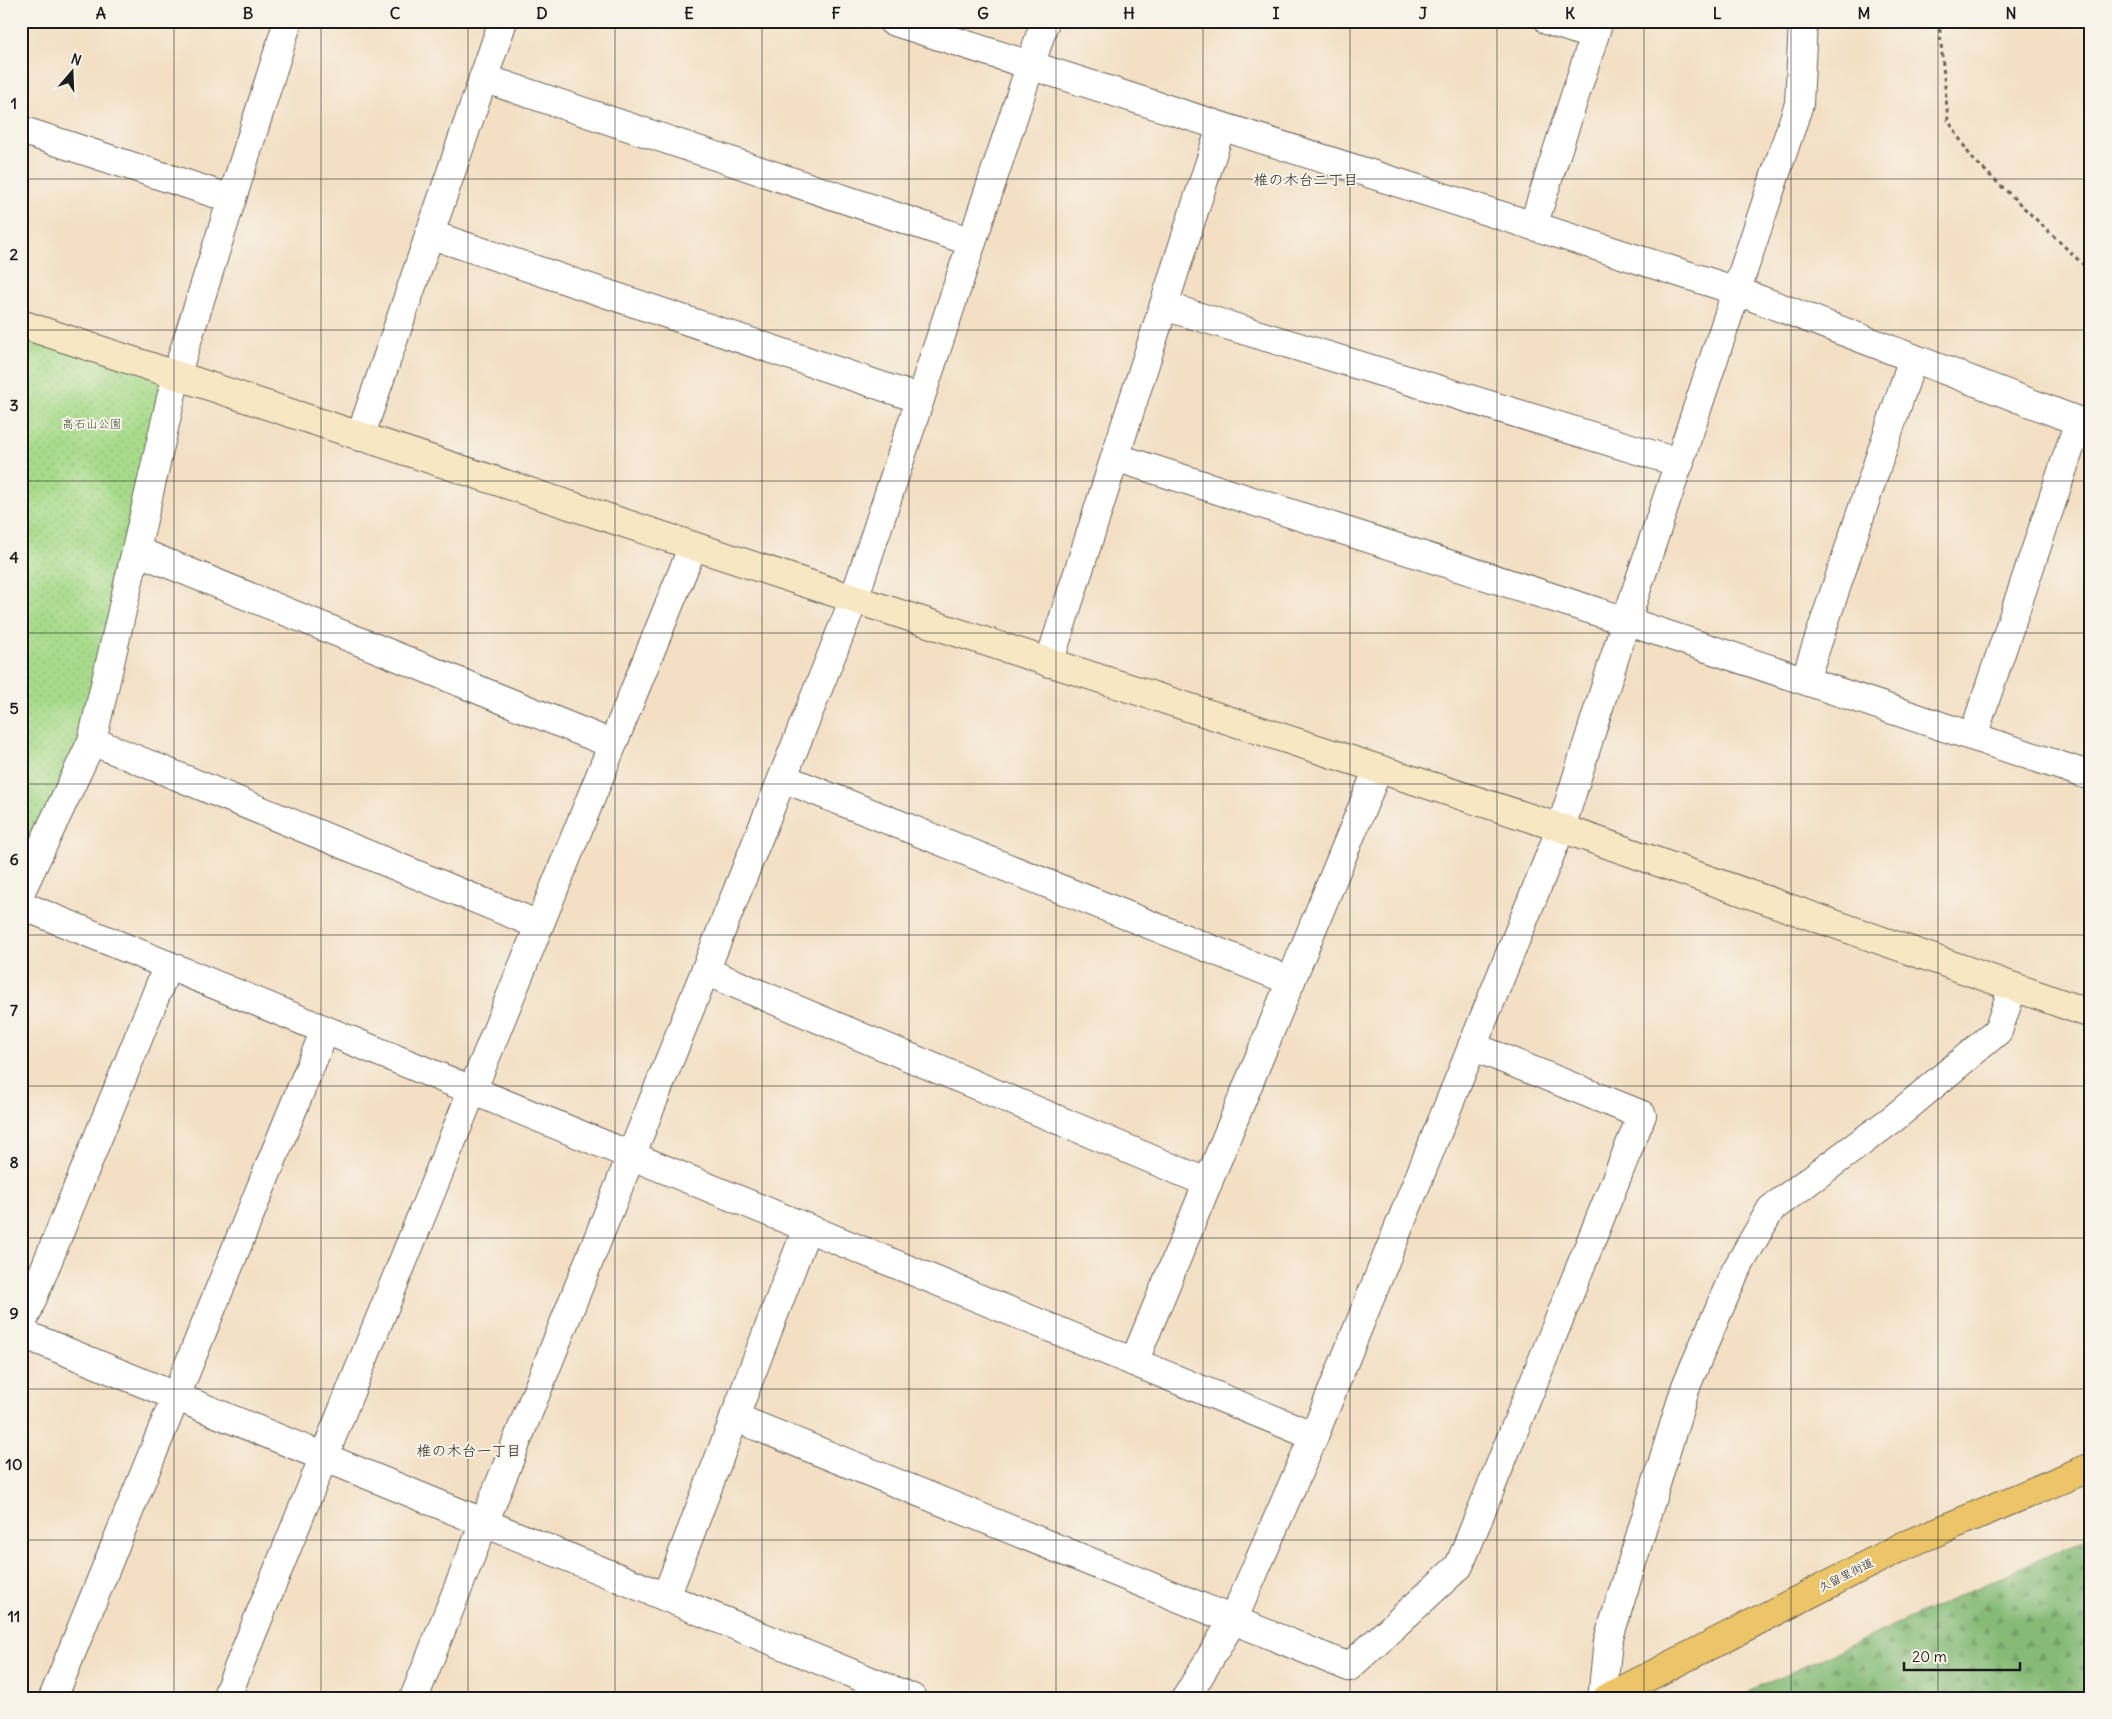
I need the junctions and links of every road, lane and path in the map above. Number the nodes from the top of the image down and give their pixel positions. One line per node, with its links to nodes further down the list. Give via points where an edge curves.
1 (288, 21): 13 (street)
2 (503, 21): 10 (street)
3 (892, 21): 9 (street)
4 (1044, 21): 9 (street)
5 (1549, 21): 8 (street)
6 (1803, 21): 18 (street, via 1799,104)
7 (1939, 21): 17 (path, via 1948,120 1971,157)
8 (1597, 29): 14 (street)
9 (1030, 66): 11 (street); 16 (street)
10 (482, 78): 15 (street); 16 (street)
11 (1221, 127): 14 (street); 19 (street)
12 (21, 130): 13 (street)
13 (232, 198): 22 (street)
14 (1533, 226): 18 (street)
15 (429, 234): 23 (street); 25 (street)
16 (972, 242): 23 (street)
17 (2091, 272)
18 (1737, 291): 21 (street); 27 (street)
19 (1164, 306): 26 (street); 27 (street)
20 (21, 324): 22 (street)
21 (1913, 358): 24 (street); 33 (street)
22 (176, 376): 25 (street); 29 (street)
23 (920, 399): 30 (street)
24 (2085, 423): 34 (street)
25 (360, 437): 28 (street)
26 (1115, 457): 31 (street); 32 (street)
27 (1680, 463): 31 (street)
28 (693, 546): 30 (street); 36 (street)
29 (137, 551): 35 (street); 36 (street)
30 (854, 599): 32 (street); 39 (street)
31 (1626, 621): 33 (street); 40 (street)
32 (1049, 663): 37 (street)
33 (1805, 680): 34 (street)
34 (1972, 736): 38 (street)
35 (92, 741): 41 (street); 43 (street)
36 (612, 744): 43 (street)
37 (1378, 770): 40 (street); 46 (street)
38 (2091, 776)
39 (783, 778): 45 (street); 46 (street)
40 (1561, 828): 47 (street); 50 (street)
41 (21, 891)
42 (21, 905): 44 (street)
43 (539, 924): 51 (street)
44 (168, 965): 49 (street); 55 (street)
45 (705, 971): 52 (street); 53 (street)
46 (1291, 981): 53 (street)
47 (2013, 987): 48 (street); 71 (street, via 1998,1031 1894,1118 1771,1209 1734,1272 1686,1386 1608,1641)
48 (2091, 1014)
49 (325, 1030): 51 (street); 58 (street)
50 (1472, 1046): 60 (street); 65 (street, via 1642,1115 1459,1566 1349,1667)
51 (472, 1090): 52 (street); 61 (street)
52 (631, 1156): 54 (street); 63 (street)
53 (1208, 1183): 57 (street)
54 (807, 1228): 57 (street); 59 (street)
55 (21, 1327)
56 (21, 1333): 58 (street)
57 (1134, 1362): 60 (street)
58 (176, 1397): 61 (street); 67 (street)
59 (734, 1417): 64 (street); 65 (street)
60 (1314, 1436): 65 (street)
61 (324, 1457): 63 (street); 68 (street)
62 (2091, 1467): 72 (main road, 久留里街道, via 1903,1546)
63 (484, 1523): 64 (street); 66 (street)
64 (666, 1597): 69 (street)
65 (1233, 1620): 70 (street)
66 (416, 1697)
67 (53, 1698)
68 (226, 1698)
69 (912, 1698)
70 (1186, 1698)
71 (1602, 1698)
72 (1607, 1698)

